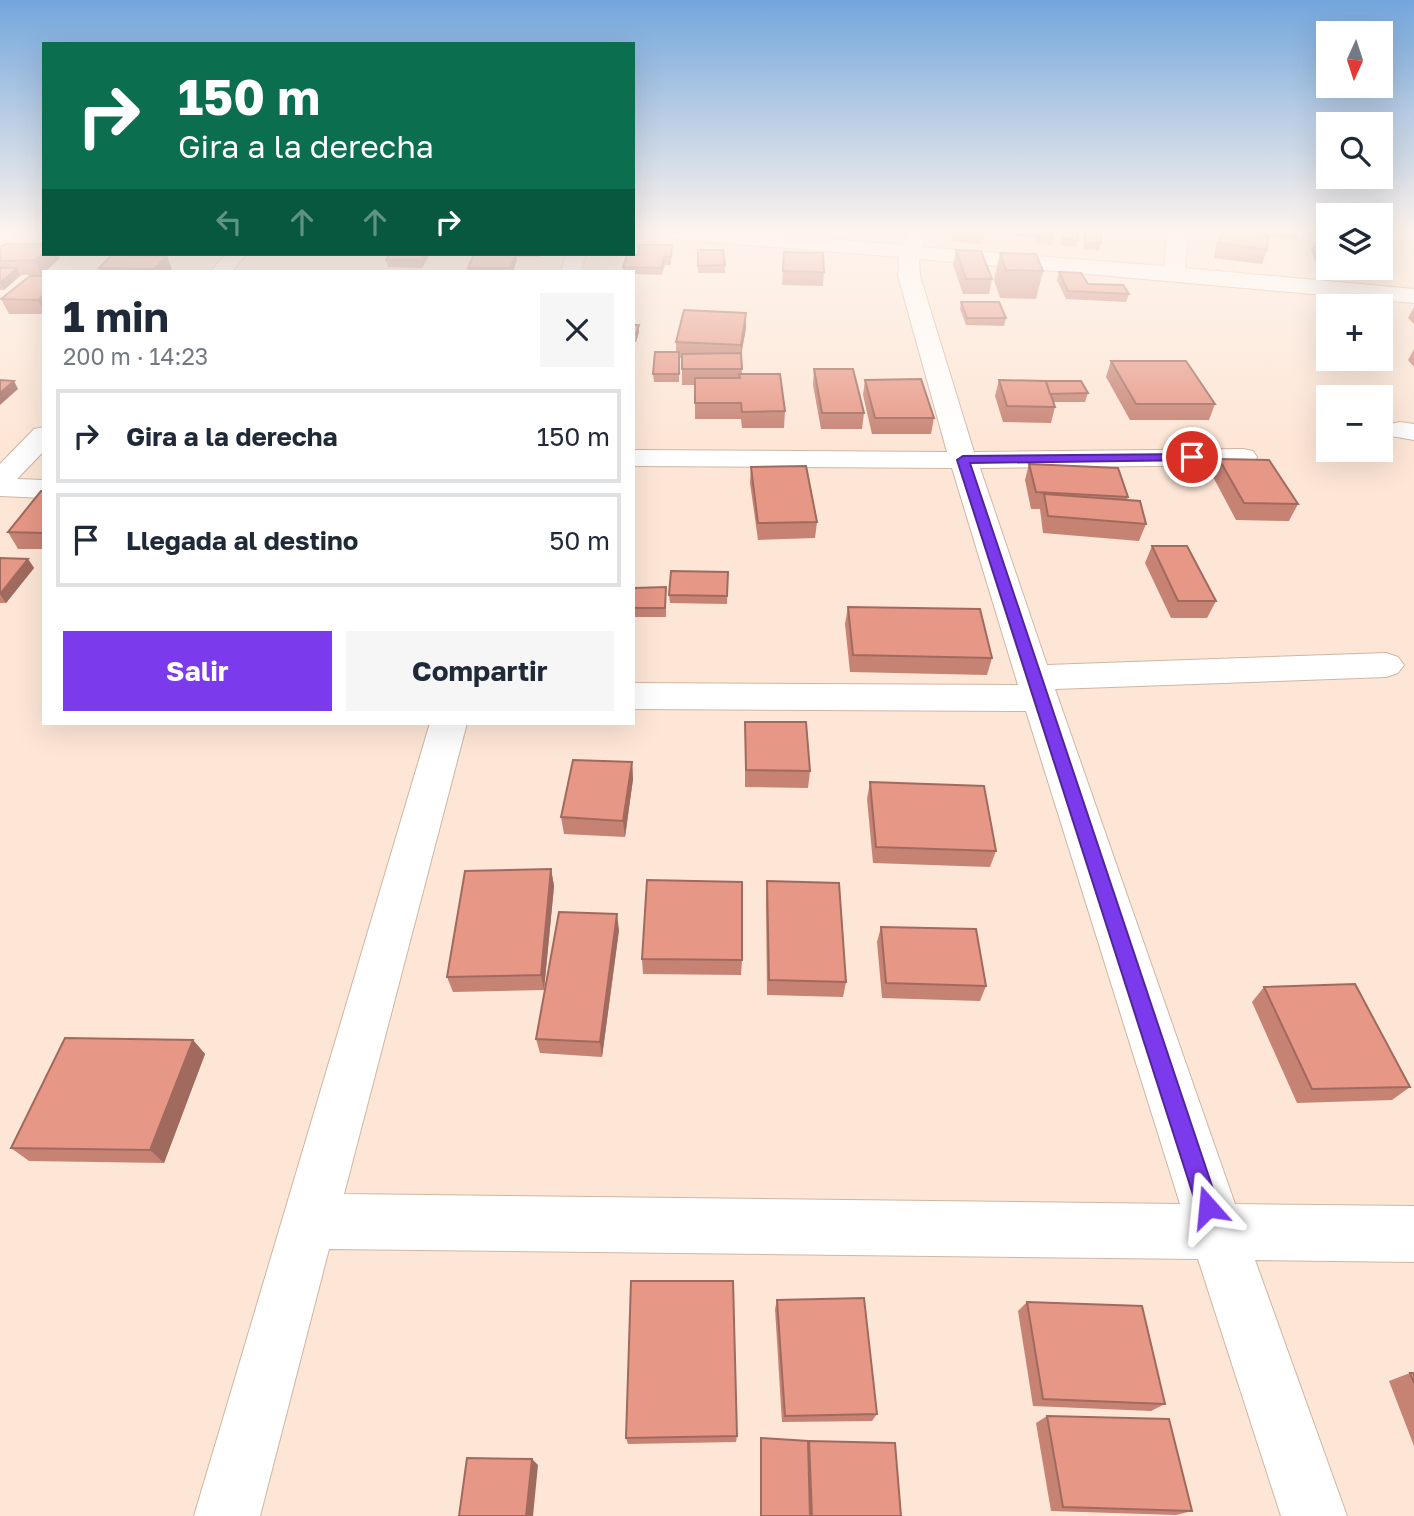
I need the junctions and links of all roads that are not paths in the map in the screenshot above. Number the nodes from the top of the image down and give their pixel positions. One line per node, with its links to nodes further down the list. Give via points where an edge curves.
1 (917, 304): 6 (street)
2 (39, 438): 3 (street); 7 (street)
3 (0, 442)
4 (1243, 457): 6 (street)
5 (635, 458): 6 (street)
6 (963, 460): 11 (street)
7 (0, 480)
8 (0, 487): 9 (street)
9 (42, 489)
10 (1385, 665): 11 (street)
11 (1037, 688): 12 (street); 15 (street)
12 (635, 696)
13 (447, 725): 14 (street)
14 (310, 1220): 15 (street); 17 (street)
15 (1217, 1232): 16 (street); 18 (street)
16 (1414, 1234)
17 (227, 1516)
18 (1314, 1516)

